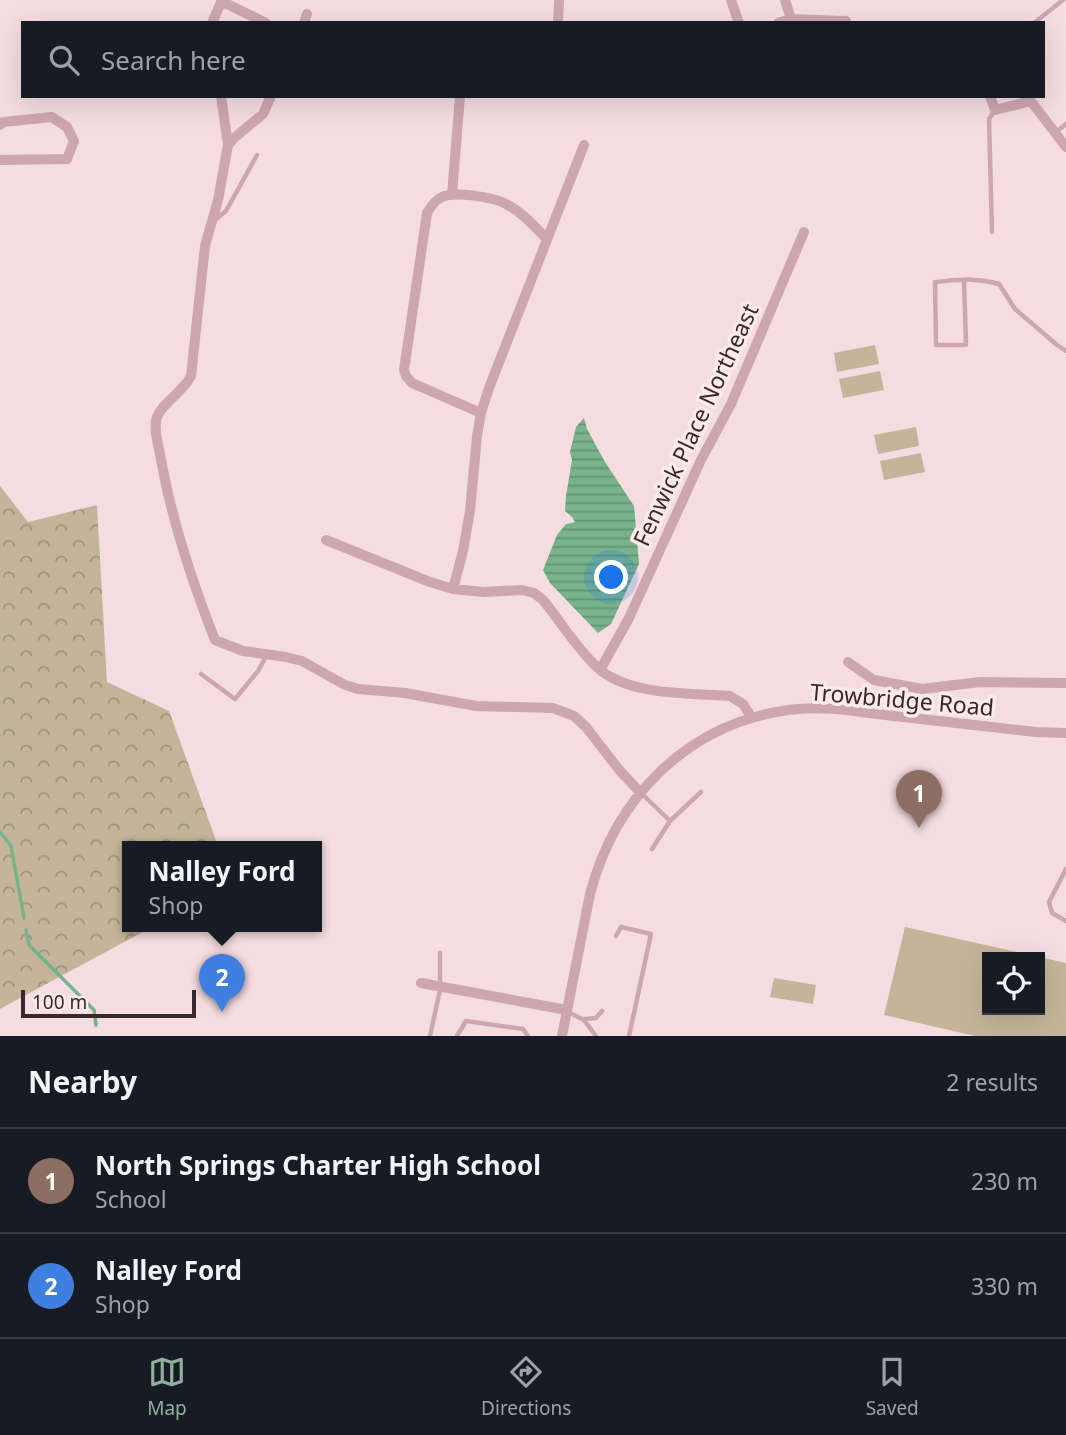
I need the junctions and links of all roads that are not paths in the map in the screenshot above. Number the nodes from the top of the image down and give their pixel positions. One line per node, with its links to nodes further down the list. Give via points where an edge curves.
1 (222, 0): 7 (street); 8 (street)
2 (559, 0): 9 (street)
3 (732, 0): 10 (street)
4 (785, 0): 6 (street)
5 (1063, 0): 13 (lane)
6 (791, 19): 11 (street); 12 (street)
7 (213, 21)
8 (262, 21)
9 (558, 21)
10 (738, 21)
11 (784, 21)
12 (846, 21)
13 (1037, 21)
14 (221, 98): 23 (street)
15 (270, 98): 23 (street, via 263,114)
16 (460, 98): 28 (street)
17 (991, 98): 19 (street)
18 (1029, 99): 19 (street); 22 (street)
19 (995, 110): 31 (lane, via 989,119)
20 (1066, 124): 22 (lane)
21 (0, 125): 27 (street, via 52,117 67,127 74,141 67,159)
22 (1055, 132): 25 (street)
23 (228, 145): 29 (street)
24 (584, 145): 32 (street)
25 (1066, 146)
26 (257, 155): 29 (lane, via 226,211)
27 (0, 160)
28 (452, 195): 32 (street, via 504,202); 35 (street, via 440,198 427,213 404,370 412,383)
29 (212, 221): 38 (street, via 205,246 191,376 159,412 155,426 178,534 215,640)
30 (804, 232): 40 (street, Fenwick Place Northeast, via 731,404)
31 (992, 232)
32 (547, 239): 35 (street)
33 (964, 280): 33 (lane, via 934,282 936,345 966,345); 34 (lane, via 999,284 1015,309)
34 (1066, 351)
35 (481, 413): 37 (street, via 470,511)
36 (326, 540): 37 (street)
37 (453, 589): 40 (street, via 534,593)
38 (267, 654): 41 (lane, via 235,699); 45 (street, via 302,662 358,689 476,706 564,711 586,727)
39 (848, 662): 42 (street, via 874,680 922,689 979,682)
40 (600, 670): 43 (street, via 639,689 730,696 743,704)
41 (201, 674)
42 (1066, 683)
43 (752, 718): 44 (street, Trowbridge Road, via 828,708); 45 (street, Trowbridge Road, via 689,748)
44 (1066, 733)
45 (640, 792): 47 (lane); 55 (street, Trowbridge Road, via 611,835 596,874)
46 (701, 792): 47 (lane)
47 (670, 821): 48 (lane)
48 (652, 849)
49 (1066, 869): 50 (lane, via 1049,902 1052,913)
50 (1066, 921)
51 (616, 936): 63 (lane, via 621,928 650,934)
52 (440, 953): 54 (lane)
53 (421, 983): 54 (street)
54 (440, 987): 55 (street); 58 (lane)
55 (567, 1011): 57 (lane); 61 (street, Trowbridge Road)
56 (602, 1012): 57 (lane)
57 (584, 1020): 62 (lane)
58 (430, 1036)
59 (457, 1036): 60 (lane, via 466,1021 523,1029)
60 (528, 1036)
61 (562, 1036)
62 (596, 1036)
63 (629, 1036)

